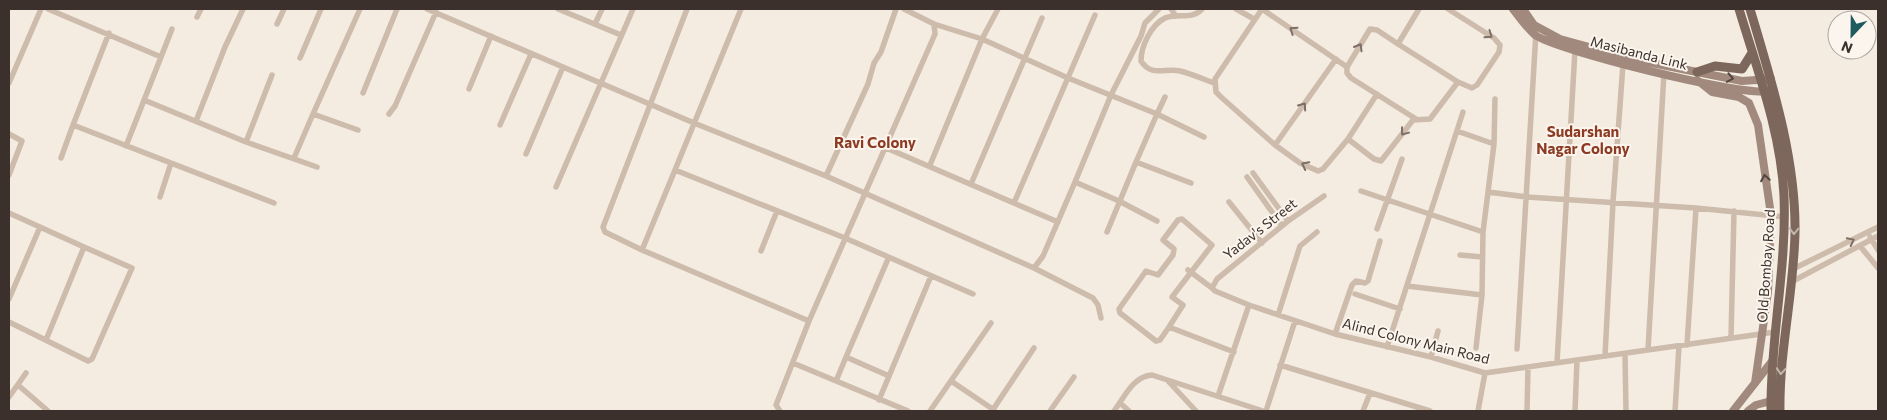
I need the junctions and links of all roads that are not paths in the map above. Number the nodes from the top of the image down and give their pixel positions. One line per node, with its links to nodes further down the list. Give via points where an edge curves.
1 (41, 9): 66 (street)
2 (48, 9): 42 (street)
3 (201, 9): 33 (street)
4 (243, 9): 82 (street)
5 (284, 9): 37 (street)
6 (321, 9): 52 (street)
7 (360, 9): 78 (street)
8 (397, 9): 70 (street)
9 (427, 9): 29 (street)
10 (558, 9): 30 (street)
11 (602, 9): 38 (street)
12 (633, 9): 43 (street)
13 (687, 9): 76 (street)
14 (741, 9): 83 (street)
15 (896, 9): 107 (street, via 882,52 874,63 868,84)
16 (904, 9): 39 (street)
17 (998, 9): 46 (street)
18 (1158, 9): 36 (street); 72 (street, via 1145,23)
19 (1171, 9): 32 (street)
20 (1202, 9): 32 (street, via 1191,15)
21 (1236, 9): 35 (street)
22 (1262, 9): 35 (street); 54 (street, one-way to 22)
23 (1418, 9): 47 (street)
24 (1448, 9): 65 (street, one-way to 65, via 1500,45 1499,52 1477,85 1472,88)
25 (1513, 9): 44 (main road, Masibanda Link)
26 (1523, 9): 40 (main road)
27 (1739, 9): 49 (main road, Old Bombay Road)
28 (1750, 9): 62 (main road, Old Bombay Road)
29 (440, 12): 45 (street); 79 (street)
30 (574, 12): 38 (street)
31 (1095, 15): 61 (street)
32 (1176, 16): 36 (street)
33 (197, 17)
34 (1042, 18): 53 (street)
35 (1254, 19): 64 (street)
36 (1163, 20): 64 (street, via 1154,26 1144,44 1141,56 1144,65 1158,72 1178,70)
37 (277, 24)
38 (595, 24): 43 (street)
39 (934, 24): 46 (street); 95 (street, via 935,34)
40 (1537, 26): 44 (street); 60 (main road, via 1567,41)
41 (172, 29): 51 (street)
42 (109, 34): 51 (street); 84 (street)
43 (621, 35): 67 (street)
44 (1536, 35): 48 (main road, Masibanda Link); 118 (street)
45 (491, 36): 50 (street); 68 (street)
46 (982, 39): 53 (street); 102 (street)
47 (1398, 44): 57 (street, one-way to 47, via 1370,29); 65 (street)
48 (1575, 50): 55 (main road, Masibanda Link); 119 (street)
49 (1752, 53): 60 (main road, via 1742,70 1715,66); 63 (main road, Old Bombay Road)
50 (531, 54): 56 (street); 85 (street)
51 (161, 57): 75 (street)
52 (300, 58)
53 (1024, 59): 61 (street); 111 (street)
54 (1336, 59): 57 (street); 93 (street, one-way to 54)
55 (1623, 64): 58 (main road, Masibanda Link); 124 (street)
56 (563, 66): 67 (street); 96 (street)
57 (1347, 67): 71 (street, via 1350,78)
58 (1664, 73): 60 (main road, Masibanda Link); 126 (street)
59 (272, 75): 91 (street)
60 (1697, 76): 63 (main road, one-way to 63); 69 (main road, Masibanda Link, via 1749,92); 132 (main road, one-way to 60, via 1758,125 1749,103 1739,97 1712,92)
61 (1068, 78): 72 (street); 122 (street)
62 (1771, 79): 63 (main road); 69 (main road, Old Bombay Road)
63 (1761, 81): 69 (main road, Old Bombay Road)
64 (1214, 82): 93 (street, via 1216,92)
65 (1458, 82): 81 (street, via 1434,116 1426,120)
66 (9, 83)
67 (603, 83): 76 (street); 112 (street)
68 (468, 89)
69 (1768, 91): 133 (main road, Old Bombay Road, via 1781,168); 161 (main road, Old Bombay Road, one-way to 161, via 1786,147 1793,194 1795,233)
70 (363, 93)
71 (1378, 94): 81 (street); 90 (street)
72 (1111, 95): 80 (street); 109 (street)
73 (1165, 97): 80 (street)
74 (1495, 99): 92 (street)
75 (144, 100): 82 (street); 94 (street)
76 (650, 104): 83 (street); 152 (street, via 603,227 610,236)
77 (1463, 112): 87 (street)
78 (313, 114): 86 (street); 98 (street)
79 (389, 114)
80 (1157, 114): 89 (street); 100 (street)
81 (1416, 119): 90 (street, one-way to 90, via 1381,161)
82 (196, 121): 91 (street)
83 (694, 123): 104 (street); 107 (street)
84 (73, 125): 94 (street); 97 (street)
85 (500, 126)
86 (358, 130)
87 (1457, 131): 92 (street); 131 (street)
88 (9, 134): 106 (street, via 22,141)
89 (1204, 137)
90 (1348, 139): 93 (street, one-way to 93, via 1329,163 1318,171)
91 (246, 142): 98 (street)
92 (1494, 144): 114 (street)
93 (1275, 145)
94 (126, 146): 101 (street)
95 (884, 146): 102 (street); 115 (street)
96 (526, 154)
97 (60, 158)
98 (294, 158): 103 (street)
99 (1402, 159): 121 (street)
100 (1136, 162): 110 (street); 120 (street)
101 (171, 163): 117 (street); 125 (street)
102 (930, 165): 111 (street)
103 (317, 167)
104 (675, 170): 128 (street); 152 (street)
105 (1253, 173): 134 (street)
106 (9, 175)
107 (826, 176): 115 (street)
108 (1247, 177): 137 (street)
109 (1074, 182): 120 (street); 135 (street)
110 (1190, 183)
111 (971, 184): 122 (street)
112 (556, 187)
113 (1361, 191): 121 (street)
114 (1488, 192): 118 (street); 143 (street)
115 (864, 193): 146 (street); 158 (street)
116 (1324, 196): 134 (street, Yadav's Street)
117 (160, 197)
118 (1527, 197): 119 (street); 189 (street)
119 (1566, 200): 124 (street); 199 (street)
120 (1119, 201): 136 (street); 141 (street)
121 (1388, 201): 131 (street); 140 (street)
122 (1014, 202): 135 (street)
123 (1229, 202): 149 (street)
124 (1613, 202): 126 (street); 193 (street)
125 (274, 203)
126 (1656, 205): 127 (street); 190 (street)
127 (1696, 208): 129 (street); 184 (street)
128 (777, 210): 146 (street); 154 (street)
129 (1734, 211): 132 (street); 182 (street)
130 (9, 213): 138 (street)
131 (1429, 216): 143 (street); 164 (street)
132 (1771, 216): 133 (street); 180 (main road, via 1771,262)
133 (1784, 217): 179 (main road, Old Bombay Road)
134 (1288, 221): 137 (street, Yadav's Street)
135 (1058, 222): 158 (street, via 1044,256)
136 (1157, 222)
137 (1282, 226): 149 (street, Yadav's Street)
138 (40, 227): 151 (street); 168 (street)
139 (1878, 227): 144 (street)
140 (1377, 229)
141 (1107, 232)
142 (1317, 232): 171 (street, via 1300,246)
143 (1483, 232): 156 (street)
144 (1867, 233): 147 (street); 161 (street, one-way to 144)
145 (1878, 236): 147 (street)
146 (845, 238): 157 (street); 173 (street)
147 (1871, 240): 150 (street); 153 (street)
148 (1380, 241): 181 (street, via 1368,281 1354,282)
149 (1262, 243): 163 (street, Yadav's Street)
150 (1860, 246): 159 (street); 161 (street, via 1795,280)
151 (84, 247): 183 (street); 183 (street, via 132,268 92,359 88,361)
152 (642, 250): 173 (street)
153 (1878, 250)
154 (761, 251)
155 (1460, 255): 156 (street)
156 (1482, 257): 167 (street)
157 (888, 258): 162 (street); 194 (street)
158 (1034, 268): 172 (street, via 1093,298)
159 (1878, 268)
160 (1189, 271): 163 (street, Alind Colony Main Road); 177 (street, via 1172,297 1182,305); 177 (street, via 1212,243 1187,222 1178,220 1163,240 1174,249 1173,254 1158,275 1146,271 1119,309 1156,341)
161 (1791, 275): 237 (main road, Old Bombay Road, one-way to 237)
162 (931, 276): 165 (street); 204 (street)
163 (1213, 286): 169 (street, Alind Colony Main Road)
164 (1407, 286): 167 (street); 170 (street)
165 (973, 294)
166 (1355, 294): 170 (street)
167 (1482, 295): 188 (street)
168 (9, 299)
169 (1250, 305): 171 (street, Alind Colony Main Road); 191 (street)
170 (1400, 309): 186 (street)
171 (1278, 315): 174 (street, Alind Colony Main Road)
172 (1100, 318)
173 (809, 321): 198 (street)
174 (1295, 321): 181 (street, Alind Colony Main Road); 200 (street)
175 (9, 322): 183 (street)
176 (990, 323): 208 (street)
177 (1169, 327): 191 (street)
178 (1438, 331): 195 (street)
179 (1775, 332): 180 (street, Alind Colony Main Road); 197 (main road, Old Bombay Road)
180 (1762, 333): 182 (street, Alind Colony Main Road); 209 (main road)
181 (1335, 334): 186 (street, Alind Colony Main Road)
182 (1731, 338): 184 (street, Alind Colony Main Road)
183 (46, 340)
184 (1687, 345): 185 (street, Alind Colony Main Road)
185 (1679, 346): 190 (street, Alind Colony Main Road); 233 (street)
186 (1387, 347): 195 (street, Alind Colony Main Road)
187 (1034, 348): 221 (street)
188 (1476, 348)
189 (1517, 350)
190 (1648, 350): 192 (street, Alind Colony Main Road)
191 (1234, 352): 213 (street)
192 (1625, 354): 193 (street, Alind Colony Main Road); 232 (street)
193 (1605, 356): 196 (street, Alind Colony Main Road)
194 (846, 357): 204 (street); 207 (street)
195 (1431, 357): 202 (street, Alind Colony Main Road)
196 (1577, 360): 199 (street, Alind Colony Main Road); 231 (street)
197 (1773, 360): 209 (main road); 216 (main road, Old Bombay Road)
198 (793, 363): 207 (street); 218 (street, via 776,405)
199 (1557, 363): 201 (street, Alind Colony Main Road)
200 (1280, 365): 211 (street); 226 (street)
201 (1528, 367): 202 (street, Alind Colony Main Road); 230 (street)
202 (1485, 373): 229 (street)
203 (26, 374): 210 (street)
204 (890, 376): 214 (street)
205 (1074, 377): 222 (street)
206 (1167, 380): 213 (street); 215 (street, via 1152,375 1142,377); 225 (street)
207 (836, 381): 214 (street)
208 (951, 381): 220 (street); 221 (street)
209 (1755, 383): 234 (main road)
210 (18, 384): 212 (street); 217 (street)
211 (1370, 393): 227 (street); 228 (street)
212 (9, 396)
213 (1218, 396): 226 (street)
214 (879, 400): 219 (street)
215 (1120, 402): 223 (street); 224 (street)
216 (1771, 402): 235 (main road, via 1756,405); 236 (main road, Old Bombay Road)
217 (48, 411)
218 (780, 411)
219 (908, 411)
220 (930, 411)
221 (994, 411)
222 (1050, 411)
223 (1114, 411)
224 (1129, 411)
225 (1196, 411)
226 (1264, 411)
227 (1363, 411)
228 (1430, 411)
229 (1478, 411)
230 (1527, 411)
231 (1575, 411)
232 (1626, 411)
233 (1675, 411)
234 (1733, 411)
235 (1748, 411)
236 (1771, 411)
237 (1780, 411)

